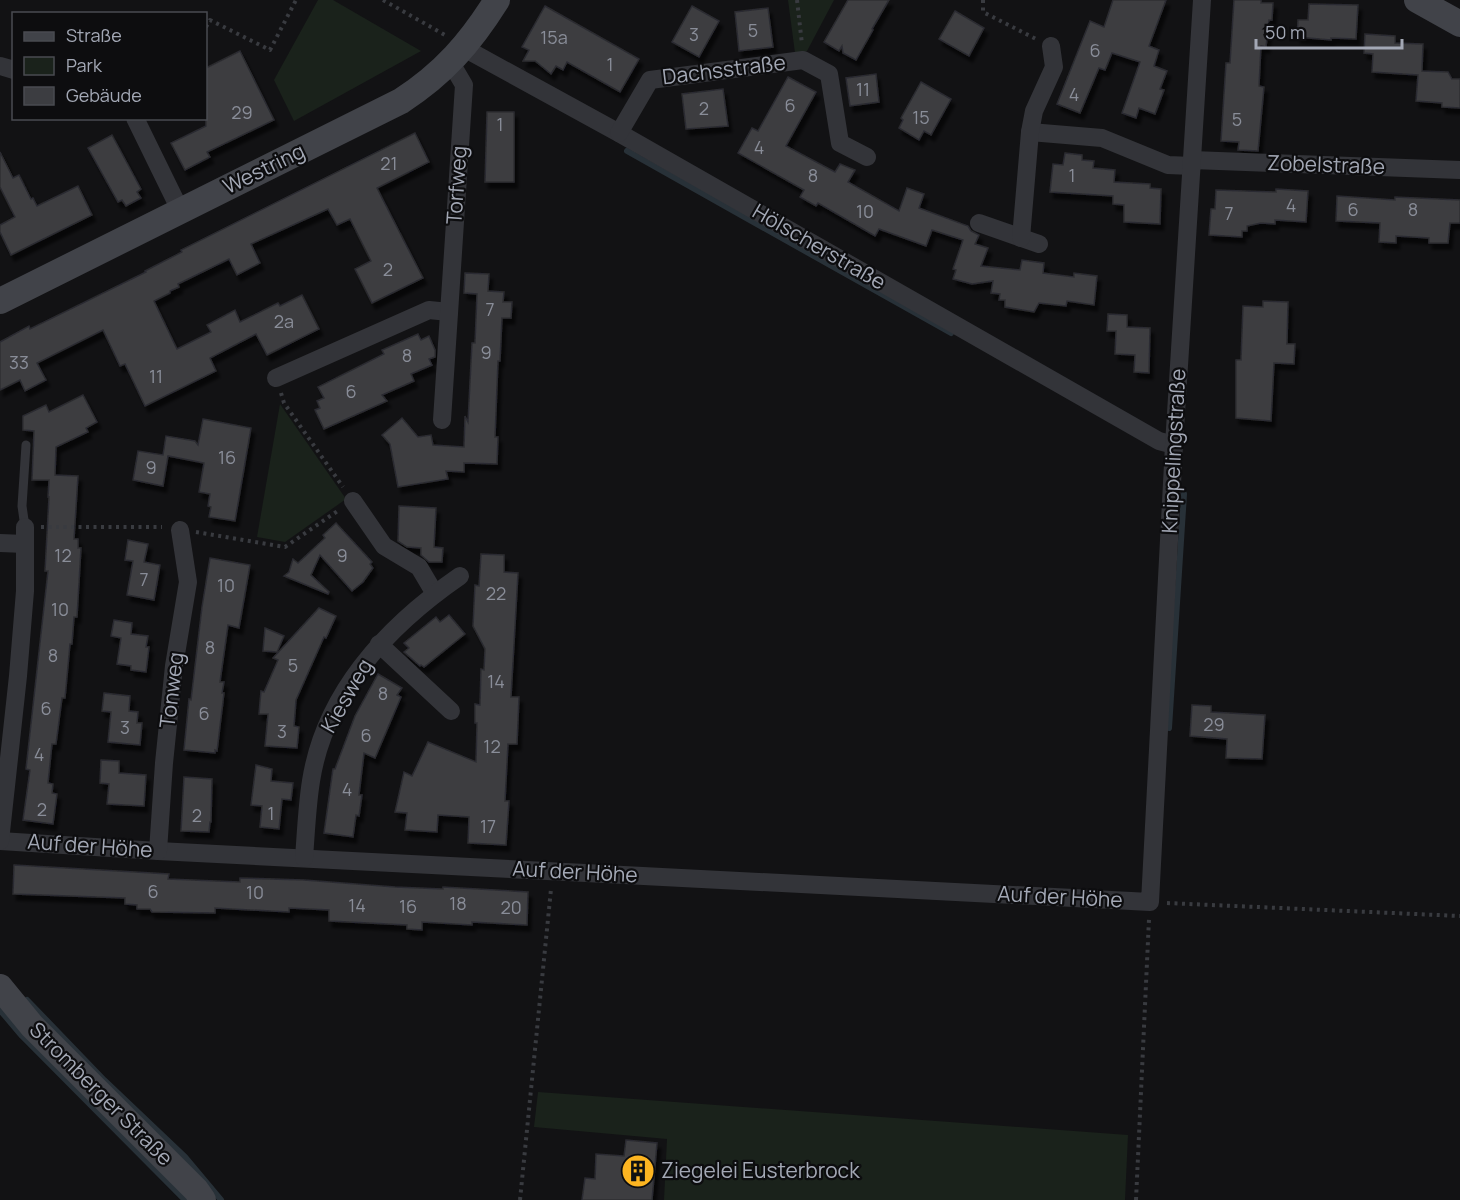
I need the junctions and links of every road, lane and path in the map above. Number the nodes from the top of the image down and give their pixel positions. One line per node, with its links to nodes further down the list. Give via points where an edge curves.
1 (296, 0): 9 (path, via 270,50 210,20)
2 (383, 0): 11 (path, via 445,35)
3 (497, 0): 11 (main road, Westring)
4 (797, 0): 12 (path)
5 (983, 0): 10 (path, via 983,12)
6 (1202, 0): 17 (street, Knippelingstraße)
7 (1417, 0): 8 (main road)
8 (1460, 24)
9 (207, 25)
10 (1050, 46): 14 (street, via 1053,67 1034,111)
11 (458, 56): 15 (street, Hölscherstraße); 19 (main road, Westring, via 401,101); 24 (street, Torfweg, via 464,85)
12 (803, 60): 15 (street, Dachsstraße, via 650,80); 16 (street, Dachsstraße, via 829,74 840,142)
13 (136, 120): 19 (street)
14 (1030, 132): 17 (street, Zobelstraße, via 1102,138 1168,165); 21 (street)
15 (619, 133): 28 (street, Hölscherstraße, via 1160,441)
16 (867, 157)
17 (1192, 163): 18 (street, Zobelstraße); 28 (street, Knippelingstraße)
18 (1460, 170)
19 (180, 210): 23 (main road, Westring)
20 (979, 223): 21 (street)
21 (1021, 238): 22 (street)
22 (1039, 244)
23 (0, 301)
24 (448, 312): 25 (street, via 429,310); 26 (street, Torfweg)
25 (276, 378): 29 (path, via 285,403)
26 (442, 420)
27 (26, 445): 31 (lane, via 22,506)
28 (1174, 445): 41 (street, Knippelingstraße)
29 (353, 501): 30 (path, via 285,547); 34 (street, via 384,546 419,567)
30 (180, 530): 31 (path, via 159,527); 38 (street, Tonweg, via 188,582 174,666)
31 (25, 536): 32 (street); 37 (street, via 20,654)
32 (0, 543)
33 (460, 576): 34 (street, Kiesweg)
34 (435, 594): 35 (street, Kiesweg)
35 (379, 644): 36 (street, Kiesweg); 39 (street, Kiesweg, via 340,698 322,741 311,780)
36 (451, 711)
37 (0, 841): 38 (street, Auf der Höhe)
38 (158, 851): 39 (street, Auf der Höhe)
39 (304, 858): 40 (street, Auf der Höhe)
40 (553, 871): 41 (street, Auf der Höhe); 45 (path)
41 (1150, 902): 42 (path); 46 (path)
42 (1460, 916)
43 (0, 987): 44 (main road, Stromberger Straße, via 32,1026)
44 (203, 1200)
45 (520, 1200)
46 (1136, 1200)

